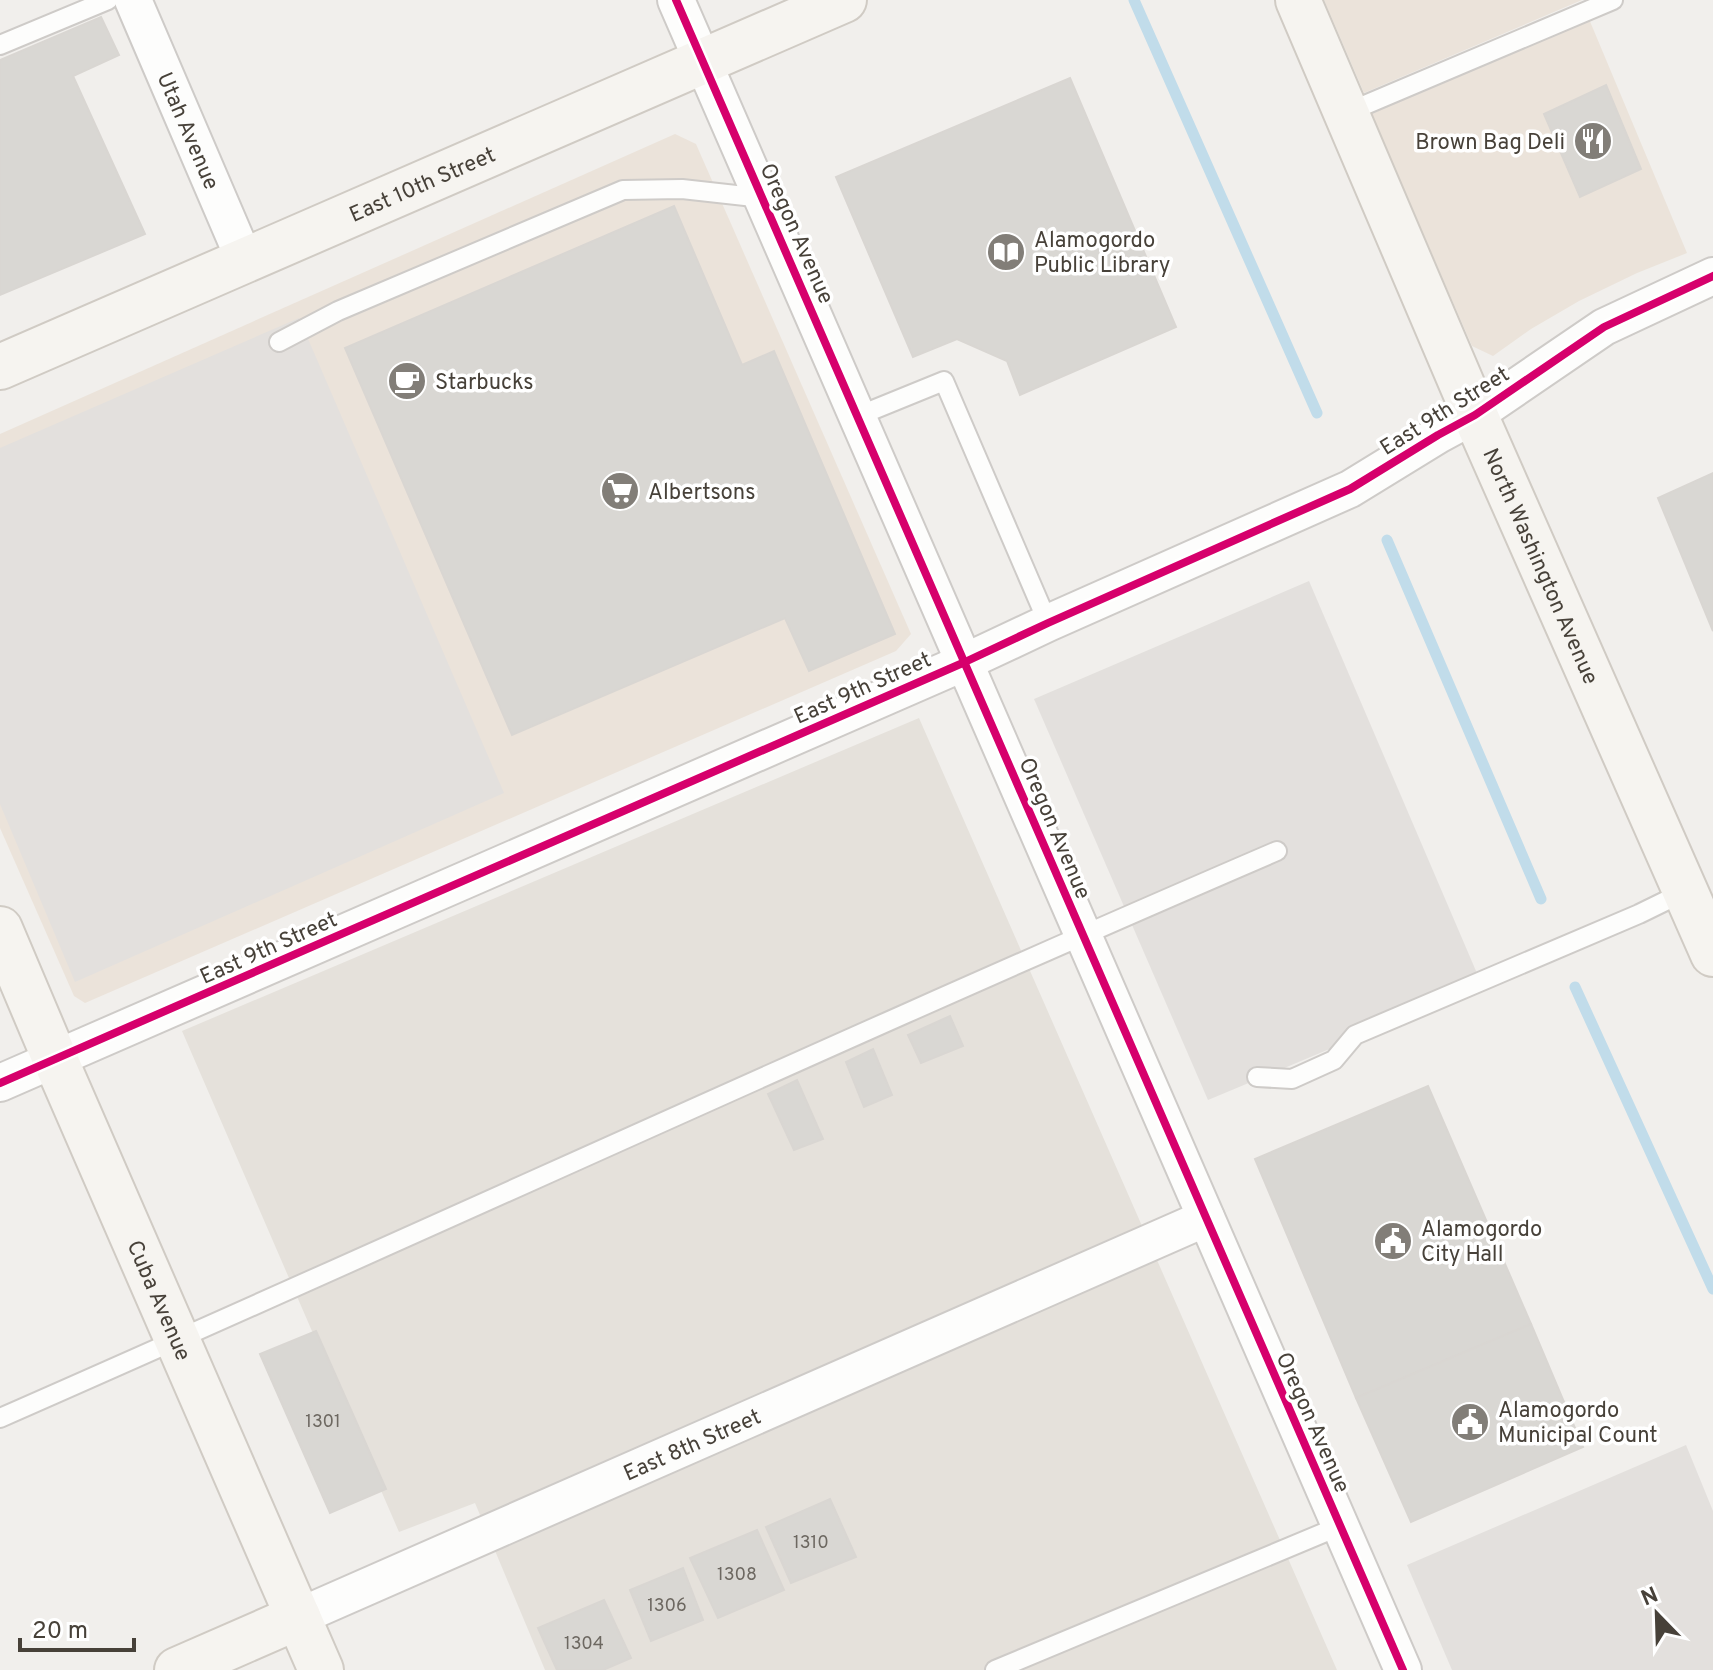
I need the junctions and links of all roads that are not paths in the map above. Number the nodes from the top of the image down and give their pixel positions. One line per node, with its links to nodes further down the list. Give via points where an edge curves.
1 (108, 0): 7 (lane)
2 (133, 0): 11 (street, Utah Avenue)
3 (676, 0): 8 (street, Oregon Avenue)
4 (844, 0): 8 (main road, East 10th Street)
5 (1298, 0): 9 (main road, North Washington Avenue)
6 (1613, 0): 9 (lane)
7 (0, 45)
8 (703, 61): 10 (street, Oregon Avenue); 11 (main road, East 10th Street)
9 (1346, 113): 15 (main road, North Washington Avenue)
10 (763, 198): 13 (lane, via 682,189 623,190 338,311); 16 (street, Oregon Avenue)
11 (245, 261): 14 (main road, East 10th Street)
12 (1713, 276): 15 (street, East 9th Street, via 1604,327)
13 (279, 342)
14 (0, 367)
15 (1475, 415): 17 (street, East 9th Street, via 1350,489); 20 (main road, North Washington Avenue)
16 (858, 416): 17 (lane, via 944,381); 18 (street, Oregon Avenue)
17 (1048, 623): 18 (street, East 9th Street)
18 (965, 662): 22 (street, Oregon Avenue); 24 (street, East 9th Street)
19 (1277, 851): 22 (lane)
20 (1700, 886): 23 (main road, North Washington Avenue); 25 (lane, via 1355,1035 1334,1060 1292,1079)
21 (0, 929): 24 (main road, Cuba Avenue)
22 (1082, 934): 27 (street, Oregon Avenue); 28 (lane)
23 (1713, 954)
24 (55, 1059): 26 (street, East 9th Street); 28 (main road, Cuba Avenue)
25 (1257, 1077)
26 (0, 1083)
27 (1206, 1218): 30 (street, Oregon Avenue); 31 (street, East 8th Street)
28 (177, 1340): 29 (lane); 31 (main road, Cuba Avenue)
29 (0, 1418)
30 (1340, 1526): 34 (lane); 35 (street, Oregon Avenue)
31 (298, 1617): 32 (main road, East 8th Street); 33 (main road, Cuba Avenue)
32 (177, 1670)
33 (321, 1670)
34 (995, 1670)
35 (1403, 1670)

